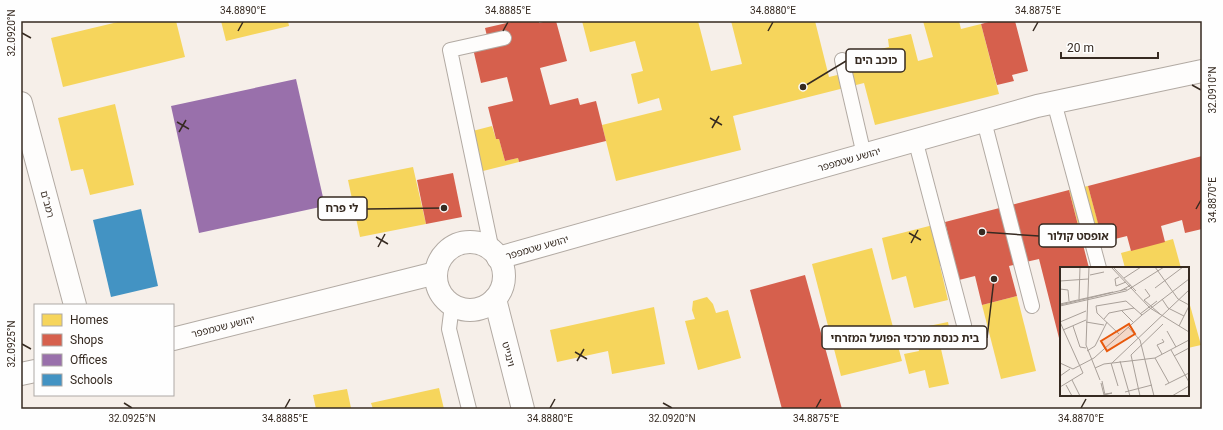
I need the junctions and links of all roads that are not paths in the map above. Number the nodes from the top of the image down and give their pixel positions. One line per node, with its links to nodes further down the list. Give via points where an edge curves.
1 (504, 38): 9 (lane, via 450,50)
2 (842, 60): 8 (lane)
3 (1202, 70): 4 (street, יהושע שטמפפר)
4 (1054, 102): 6 (street, יהושע שטמפפר); 10 (lane)
5 (21, 103): 13 (street, רמב"ם)
6 (984, 121): 7 (street, יהושע שטמפפר); 15 (lane)
7 (915, 139): 8 (street, יהושע שטמפפר); 16 (lane)
8 (864, 155): 9 (street, יהושע שטמפפר)
9 (495, 254): 11 (street, via 484,245 474,243 453,246 443,254); 12 (street, via 503,268 503,279)
10 (1099, 267)
11 (436, 273): 14 (street, via 437,287); 17 (street, יהושע שטמפפר)
12 (495, 299): 14 (street, via 486,306 474,310); 21 (street, וינגייט)
13 (75, 304)
14 (452, 305): 20 (lane, via 449,329)
15 (1032, 306)
16 (964, 325)
17 (174, 339)
18 (34, 371): 19 (street)
19 (21, 374)
20 (469, 409)
21 (523, 409)

